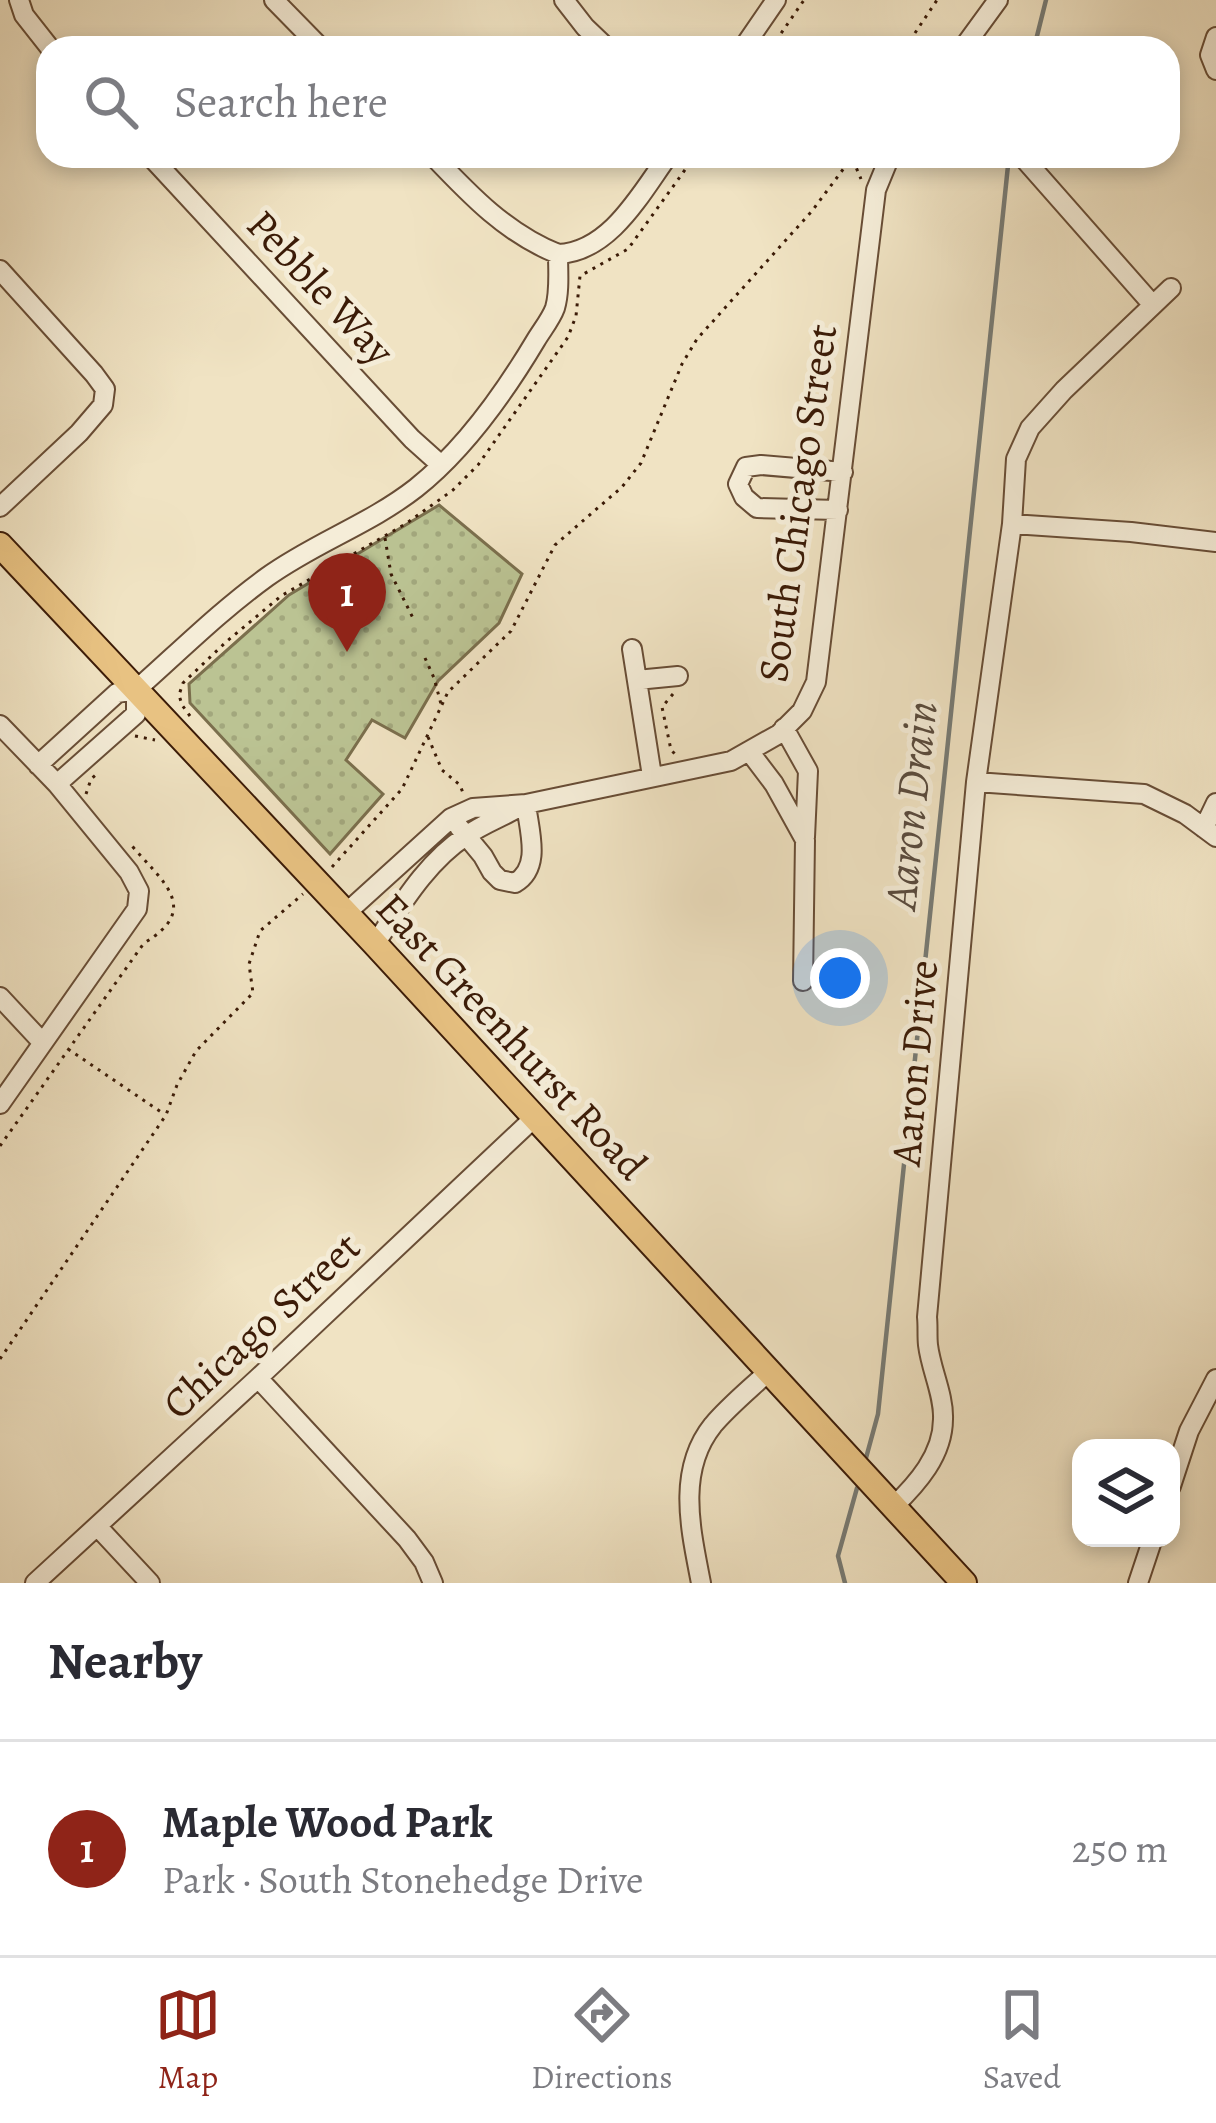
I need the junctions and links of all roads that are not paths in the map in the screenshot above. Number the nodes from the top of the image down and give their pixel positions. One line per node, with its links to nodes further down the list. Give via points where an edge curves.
1 (19, 0): 6 (street)
2 (274, 0): 7 (street)
3 (564, 0): 8 (street)
4 (776, 0): 9 (street)
5 (998, 0): 10 (street)
6 (41, 36)
7 (309, 36)
8 (594, 36)
9 (750, 36)
10 (972, 36)
11 (1216, 38): 12 (street)
12 (1216, 70)
13 (161, 168): 22 (street, Pebble Way)
14 (444, 168): 18 (street, via 507,226)
15 (659, 168): 18 (street, via 597,241)
16 (885, 168): 23 (street, South Chicago Street)
17 (1033, 168): 21 (street)
18 (558, 254): 22 (street, via 555,309)
19 (0, 270): 24 (street, via 104,389 103,405 80,433)
20 (1171, 288): 21 (street, Aaron Drive)
21 (1152, 304): 26 (street, Aaron Drive, via 1030,428 1016,459)
22 (441, 465): 32 (street, via 416,489 271,574)
23 (843, 472): 25 (street, South Chicago Street); 25 (street, via 761,465 746,467 738,484 757,508)
24 (0, 507)
25 (838, 510): 34 (street, South Chicago Street, via 816,682)
26 (1012, 524): 27 (street); 38 (street, Aaron Drive)
27 (1216, 542)
28 (0, 544): 32 (main road, East Greenhurst Road)
29 (632, 649): 30 (street)
30 (637, 680): 31 (street); 37 (street)
31 (682, 684)
32 (136, 690): 36 (street, via 117,693); 39 (street, via 136,713); 46 (main road, East Greenhurst Road, via 328,876)
33 (0, 725): 36 (street)
34 (784, 728): 35 (street, South Chicago Street); 45 (street, via 808,771)
35 (749, 751): 37 (street, South Chicago Street); 45 (street)
36 (38, 765): 39 (street)
37 (652, 776): 41 (street, South Chicago Street)
38 (976, 782): 43 (street, via 1144,794); 57 (street, Aaron Drive, via 927,1317 944,1416 930,1463)
39 (57, 784): 50 (street, via 139,891 137,909)
40 (1216, 803): 43 (street)
41 (526, 804): 42 (street, South Chicago Street); 44 (street, South Chicago Street); 44 (street, via 532,865 514,883 500,880)
42 (451, 818): 44 (street); 46 (street, South Chicago Street)
43 (1210, 832)
44 (466, 836): 47 (street, South Chicago Street, via 413,889)
45 (805, 840): 48 (street)
46 (345, 914): 47 (main road, East Greenhurst Road)
47 (375, 944): 52 (main road, East Greenhurst Road)
48 (803, 981)
49 (0, 997): 50 (street)
50 (42, 1042): 51 (street)
51 (0, 1104)
52 (534, 1118): 53 (main road, East Greenhurst Road); 54 (street, Chicago Street)
53 (768, 1372): 57 (main road, East Greenhurst Road); 63 (street, via 714,1424 692,1469 690,1522)
54 (258, 1378): 58 (street, Chicago Street); 62 (street, via 407,1539)
55 (1216, 1379): 56 (street)
56 (1180, 1460)
57 (893, 1507): 64 (main road, East Greenhurst Road)
58 (97, 1526): 60 (street, Chicago Street); 61 (street)
59 (1151, 1547): 65 (street)
60 (35, 1583)
61 (150, 1583)
62 (434, 1583)
63 (701, 1583)
64 (964, 1583)
65 (1138, 1583)

